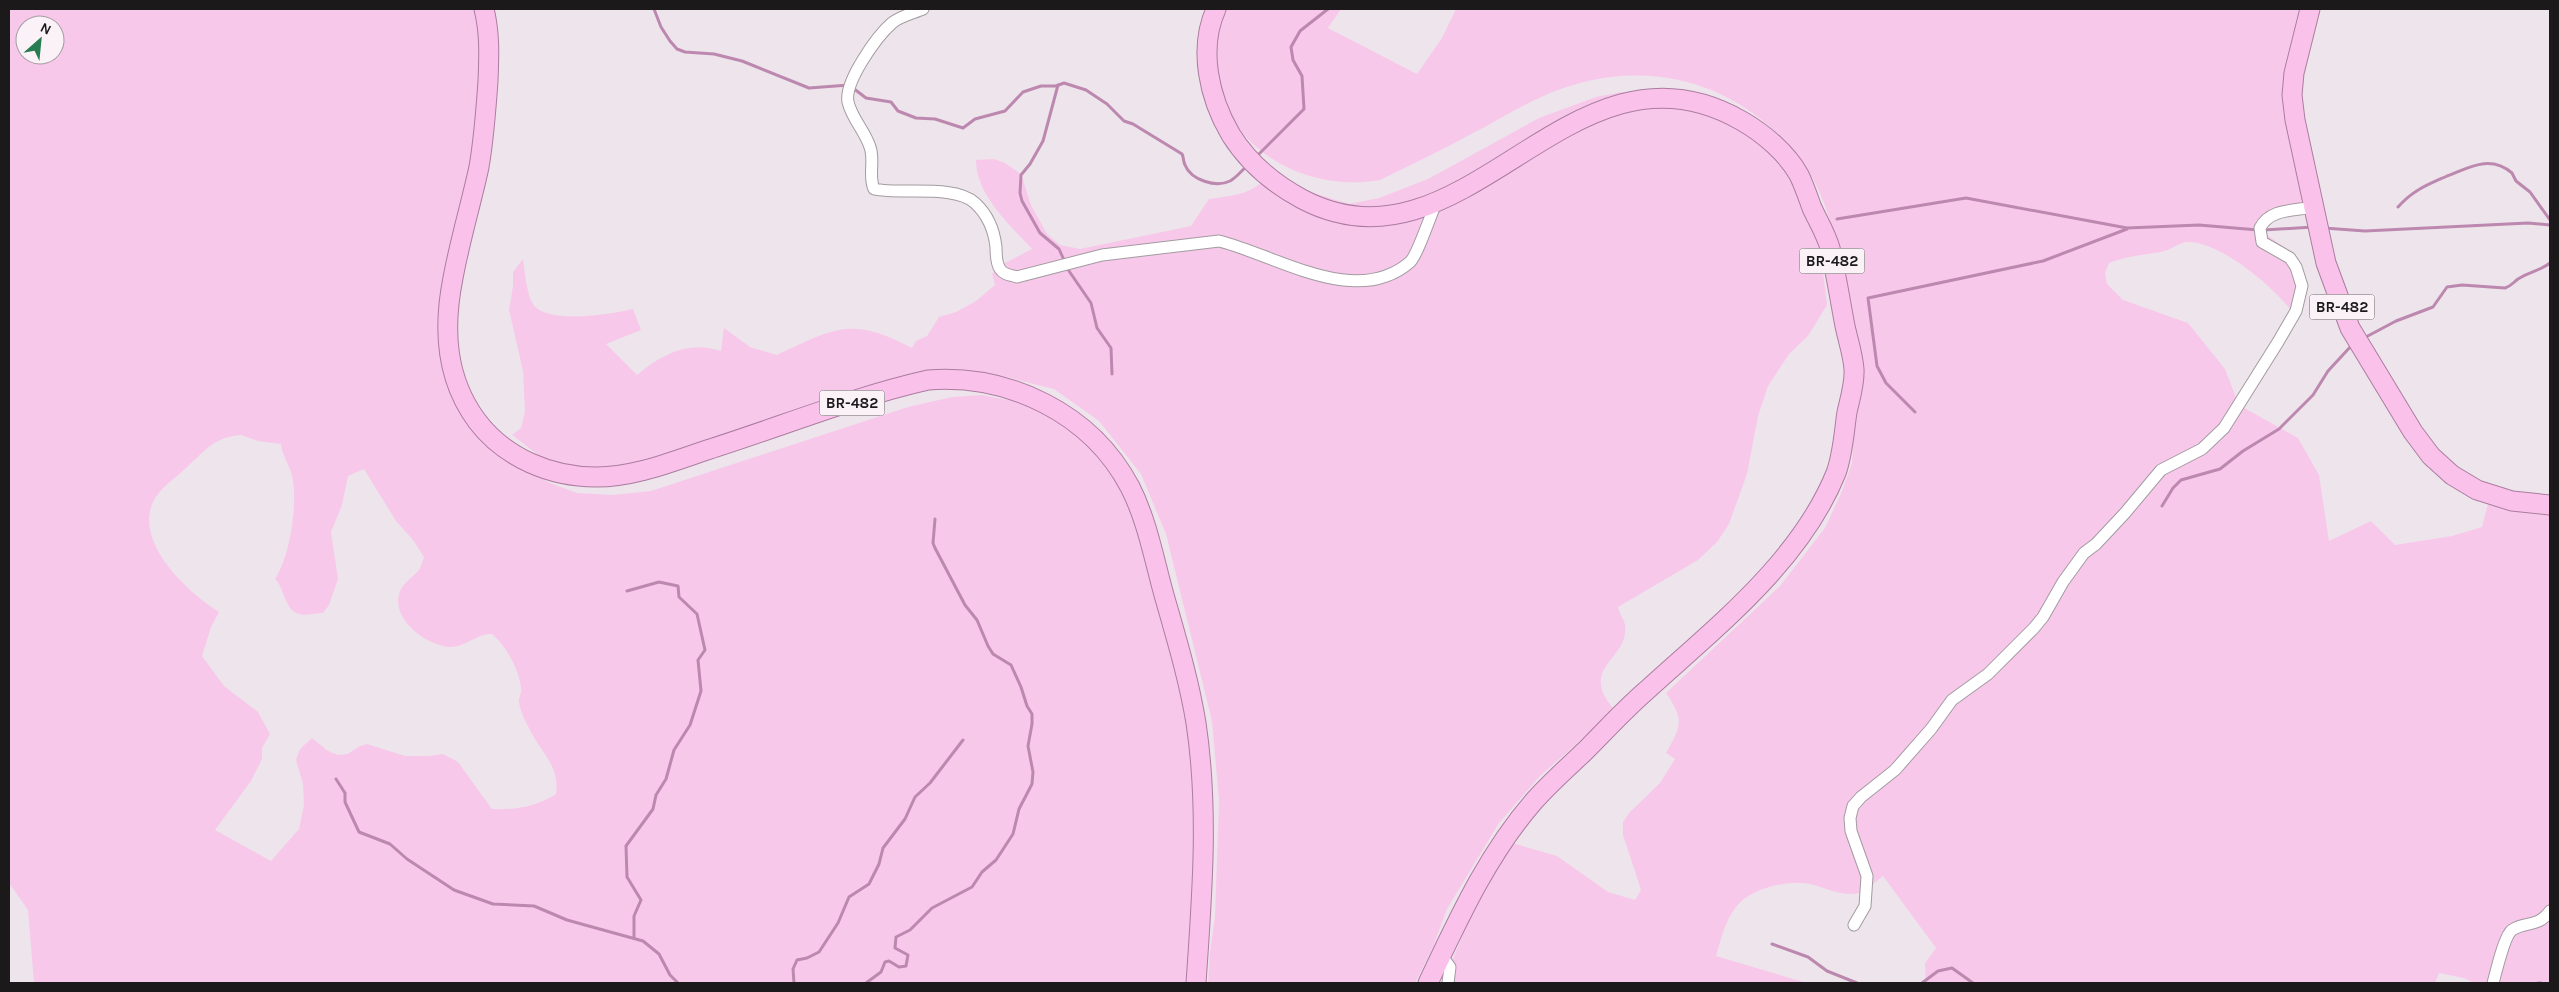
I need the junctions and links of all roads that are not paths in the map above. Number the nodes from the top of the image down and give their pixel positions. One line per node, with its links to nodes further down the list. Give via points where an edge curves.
1 (484, 9): 11 (highway, BR-482, via 490,46 486,126 455,267 446,338 455,380 469,410 493,439 519,456 554,472 598,477 648,469 928,380 998,385 1036,398 1074,421 1115,464 1130,487 1192,699 1201,763 1204,851)
2 (924, 9): 5 (street, via 893,21 878,38 850,87 850,109 870,147 873,162 871,182 874,189 888,192 941,191 973,201 988,218 995,239 997,262 1006,275 1017,276 1102,255 1219,242 1320,276 1354,282 1386,276 1411,261)
3 (1216, 9): 5 (highway, BR-482, via 1209,25 1207,45 1207,66 1213,94 1232,136 1254,165 1310,203 1356,216 1399,216)
4 (2310, 9): 6 (highway, BR-482, via 2295,61 2292,95)
5 (1436, 203): 10 (highway, BR-482, via 1572,123 1604,108 1658,98 1715,108 1736,117 1766,138 1798,173 1829,244 1854,371 1838,469 1789,551 1726,618 1641,694 1535,800 1496,851)
6 (2314, 207): 7 (highway, BR-482, via 2326,264 2350,328 2431,456 2452,475 2477,490 2512,501); 9 (street, via 2279,213 2260,228 2262,242 2290,258 2302,286 2296,311 2224,428 2202,449 2161,470 2125,513 2084,553 2034,628 1988,674 1952,700 1932,729 1895,770 1853,806 1851,831 1867,876 1865,906)
7 (2550, 504)
8 (2550, 911): 14 (street, via 2542,921 2508,934)
9 (1854, 925)
10 (1441, 955): 12 (highway, BR-482); 13 (street, via 1450,967)
11 (1196, 983)
12 (1428, 983)
13 (1448, 983)
14 (2493, 983)

